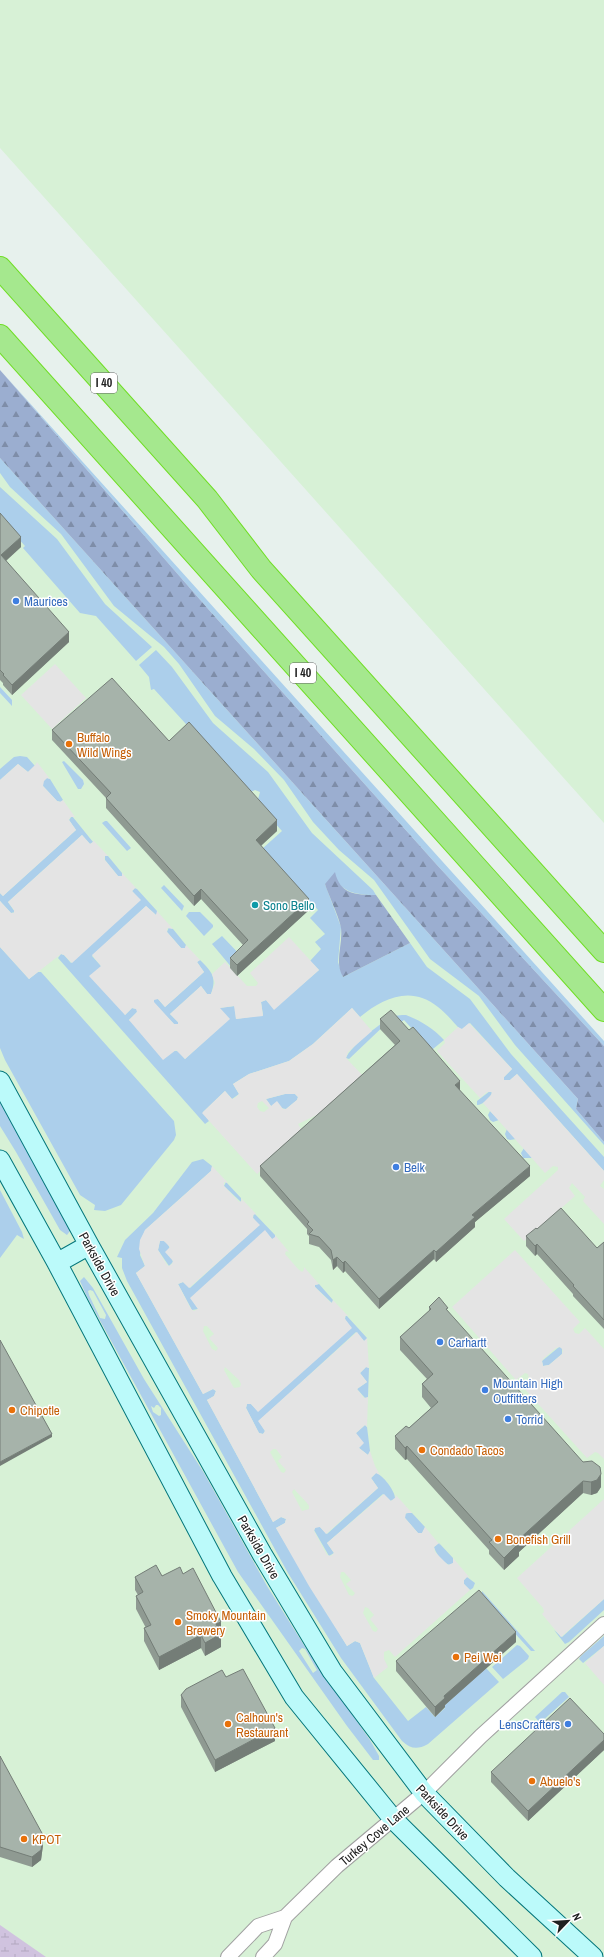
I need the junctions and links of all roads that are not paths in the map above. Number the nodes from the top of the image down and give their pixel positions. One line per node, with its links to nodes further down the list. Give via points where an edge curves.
1 (0, 268): 3 (highway, I 40, via 207,498 266,575)
2 (0, 336): 4 (highway, I 40)
3 (604, 951)
4 (604, 1010)
5 (0, 1081): 7 (street, Parkside Drive)
6 (0, 1160): 8 (street)
7 (89, 1245): 8 (street); 10 (street, Parkside Drive, via 262,1554 332,1670)
8 (57, 1263): 11 (street, via 222,1576 294,1697)
9 (604, 1624): 10 (street, Turkey Cove Lane, via 480,1736)
10 (424, 1793): 11 (street, Turkey Cove Lane); 16 (street, Parkside Drive, via 507,1878)
11 (394, 1820): 12 (street, Turkey Cove Lane, via 338,1866); 15 (street)
12 (285, 1917): 13 (street, Turkey Cove Lane, via 258,1926); 14 (street, Turkey Cove Lane, via 275,1944)
13 (228, 1957)
14 (263, 1957)
15 (532, 1957)
16 (593, 1957)

